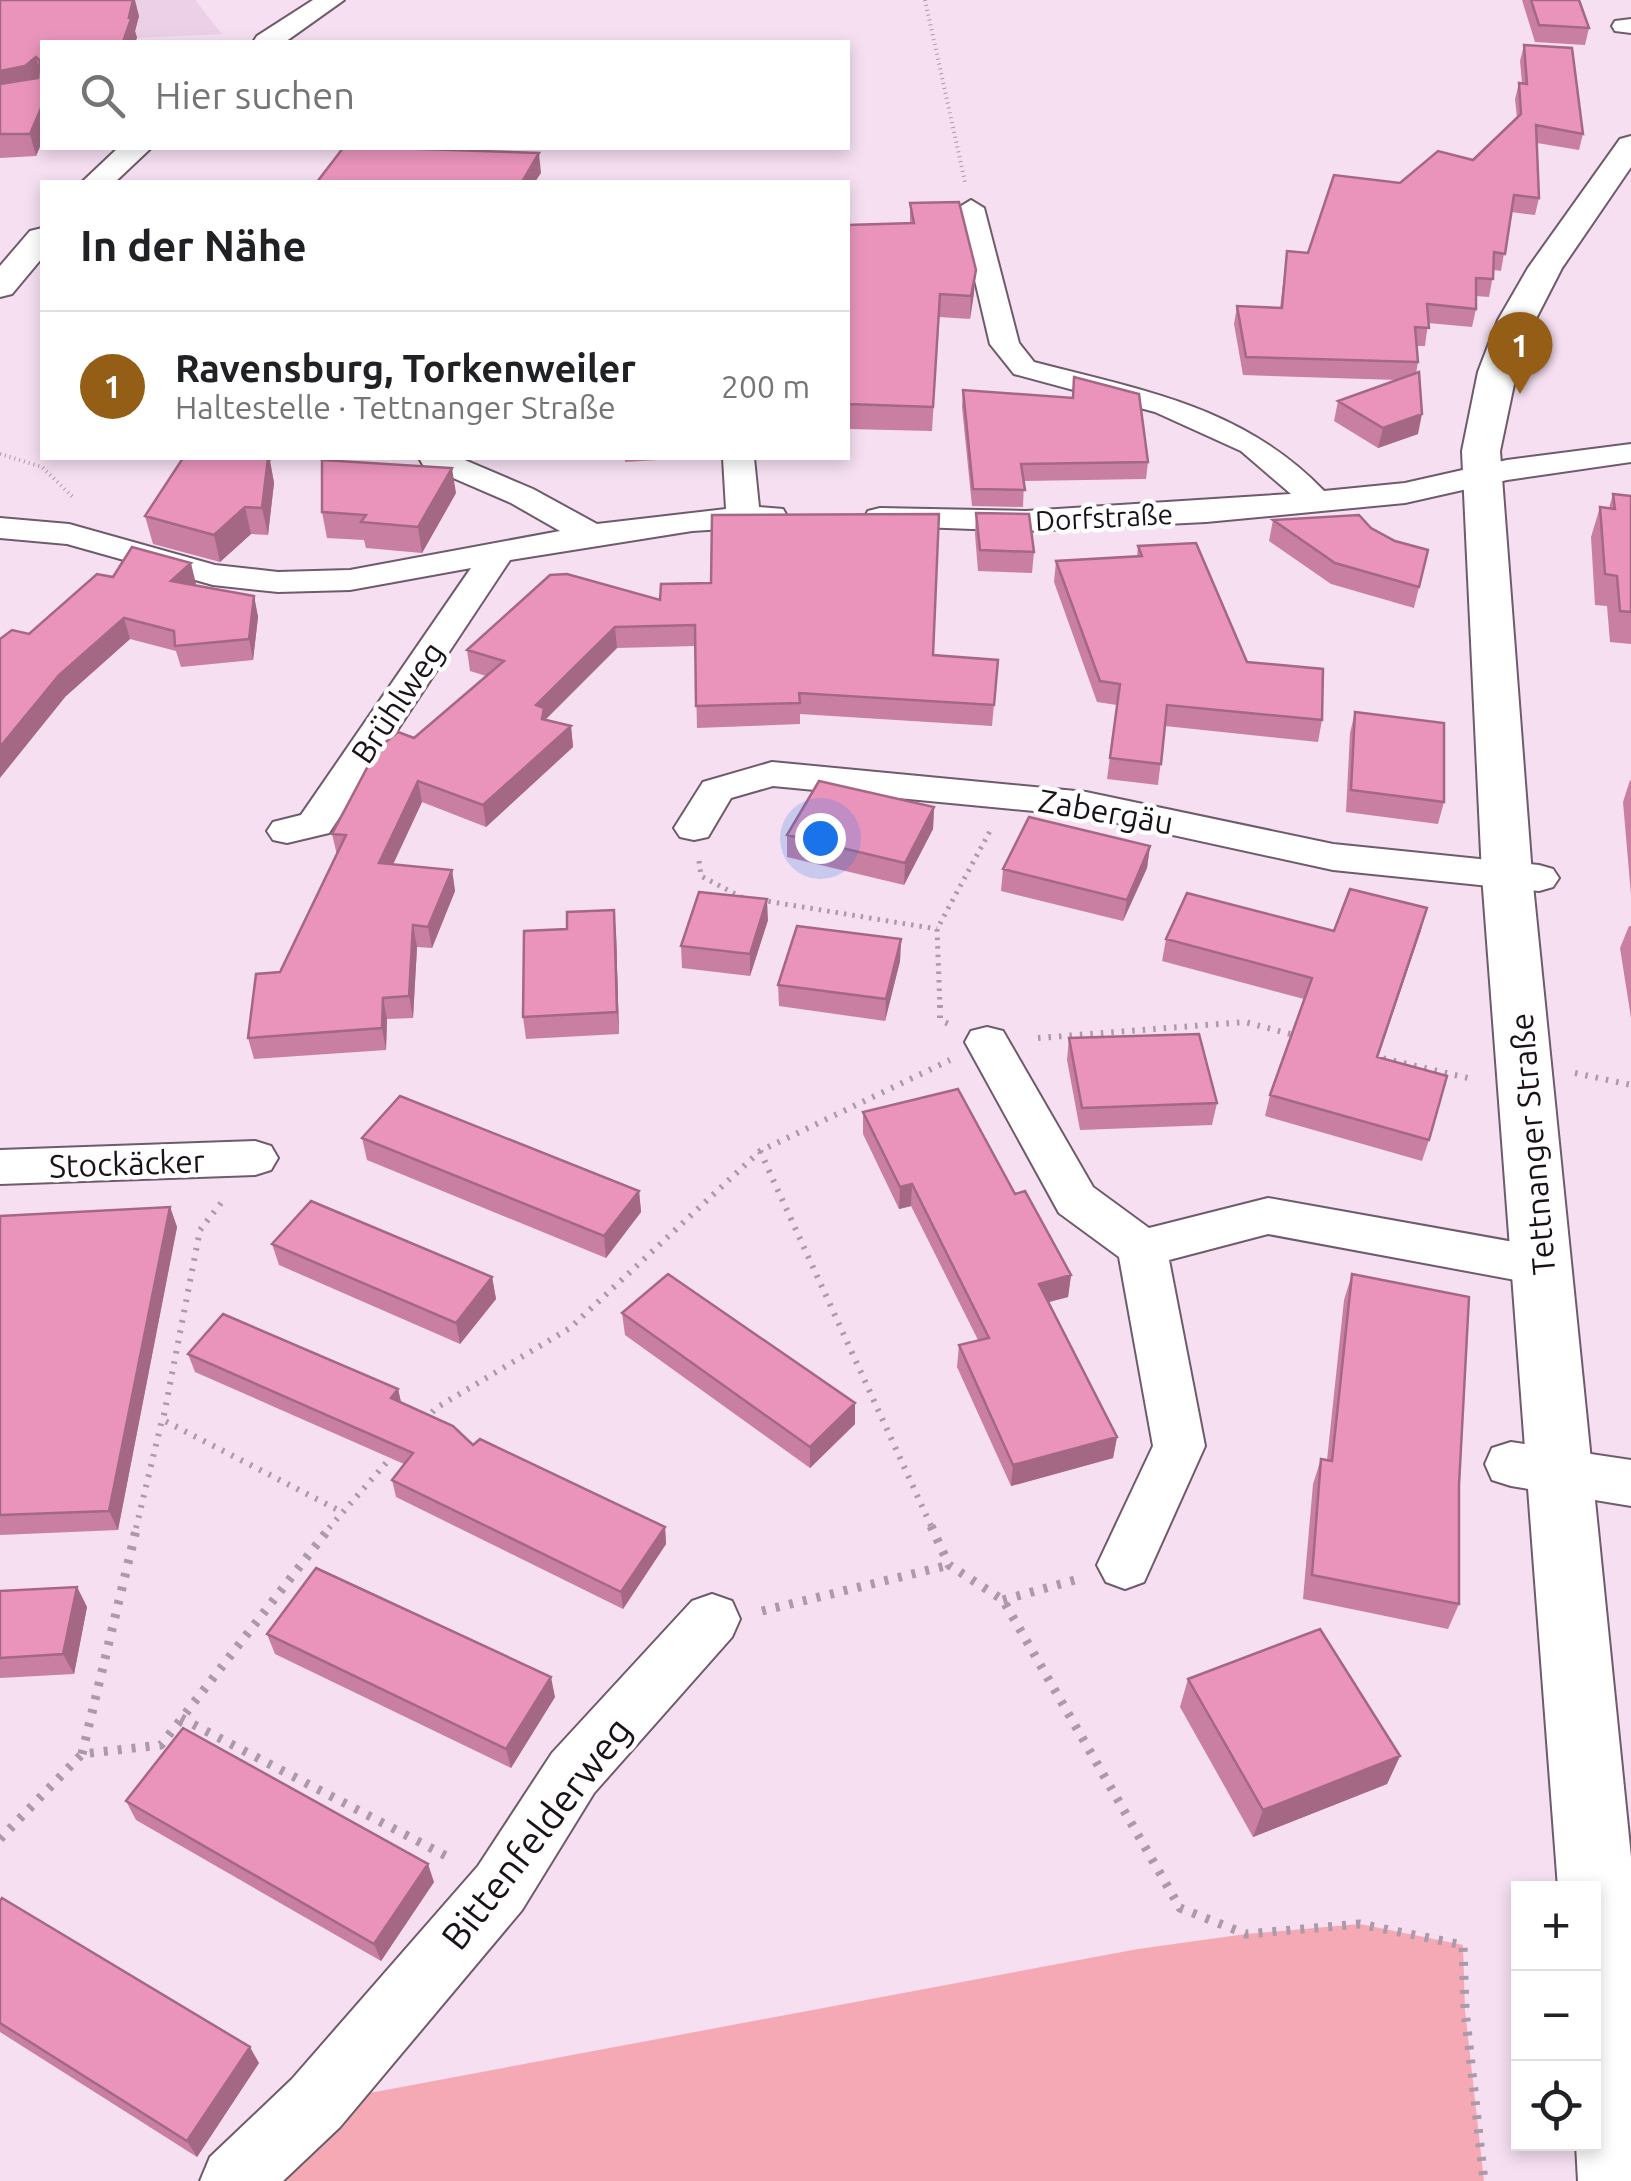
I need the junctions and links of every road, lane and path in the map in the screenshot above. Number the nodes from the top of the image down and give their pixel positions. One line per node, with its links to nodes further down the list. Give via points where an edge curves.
1 (331, 0): 3 (street)
2 (926, 0): 7 (path)
3 (270, 40)
4 (1631, 144): 14 (street, Tettnanger Straße, via 1505,344 1490,390)
5 (134, 150): 6 (street)
6 (99, 180)
7 (971, 208): 15 (street, via 1005,344 1024,368 1166,406 1252,444)
8 (40, 240): 9 (street)
9 (0, 287)
10 (1631, 453): 14 (street, Dorfstraße)
11 (0, 454): 20 (path, via 35,461 55,474 90,517)
12 (439, 460): 21 (street)
13 (739, 460): 16 (street)
14 (1482, 477): 15 (street, Dorfstraße); 26 (street, Tettnanger Straße)
15 (1316, 502): 18 (street, Dorfstraße, via 1026,521)
16 (743, 516): 17 (street); 21 (street)
17 (800, 517)
18 (856, 518)
19 (0, 528): 20 (street)
20 (69, 534): 22 (street, via 213,575 278,582 350,580)
21 (592, 535): 22 (street)
22 (496, 556): 25 (street, Brühlweg, via 315,824)
23 (1010, 794): 24 (street, Zabergäu, via 772,774 716,790); 26 (street, Zabergäu, via 1333,857); 27 (path)
24 (694, 828): 27 (path, via 701,876 740,897)
25 (287, 830)
26 (1523, 876): 31 (street, Tettnanger Straße)
27 (937, 928): 29 (path, via 940,1020)
28 (1300, 1036): 29 (path, via 1246,1022)
29 (987, 1042): 32 (path); 35 (street, via 1076,1200)
30 (1354, 1051): 31 (path, via 1463,1079)
31 (1527, 1076): 36 (street, Tettnanger Straße)
32 (760, 1151): 38 (path, via 570,1328 436,1408); 43 (path)
33 (255, 1158): 34 (street, Stockäcker); 37 (path, via 200,1230)
34 (0, 1167)
35 (1142, 1248): 36 (street, via 1268,1216); 44 (street, via 1179,1446)
36 (1542, 1266): 40 (street, Tettnanger Straße)
37 (162, 1420): 42 (path); 48 (path)
38 (412, 1434)
39 (401, 1447): 42 (path)
40 (1536, 1468): 41 (street); 53 (street, Tettnanger Straße)
41 (1631, 1484)
42 (342, 1512): 47 (path)
43 (950, 1565): 45 (path); 46 (path, via 788,1607)
44 (1125, 1565): 45 (path)
45 (1004, 1600): 52 (path, via 1180,1908 1246,1934 1360,1924 1464,1946 1464,2010)
46 (712, 1619): 50 (street, Bittenfelderweg, via 574,1773)
47 (181, 1718): 48 (path, via 161,1745); 50 (path)
48 (82, 1754): 49 (path)
49 (0, 1839)
50 (500, 1888): 51 (street, Bittenfelderweg, via 316,2103)
51 (234, 2181)
52 (1484, 2181)
53 (1620, 2181)

